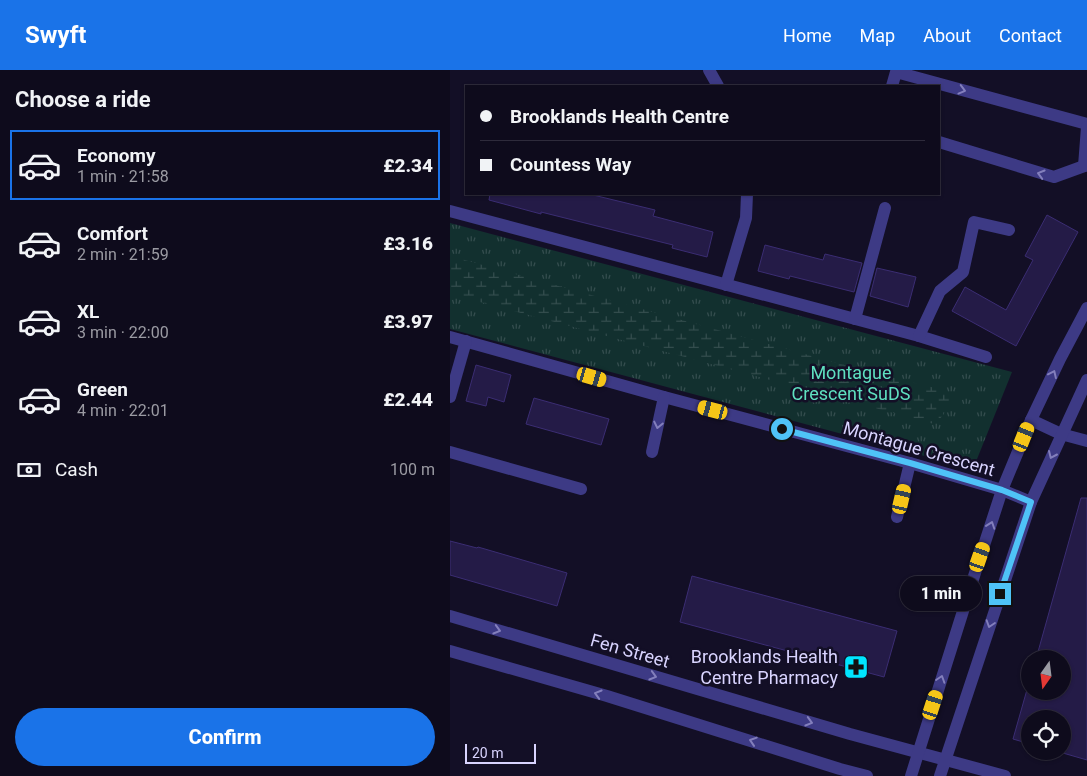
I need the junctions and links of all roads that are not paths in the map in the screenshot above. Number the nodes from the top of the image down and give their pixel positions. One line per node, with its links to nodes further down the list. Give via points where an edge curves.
1 (708, 70): 2 (street)
2 (717, 85)
3 (892, 85): 4 (street, one-way to 4, via 896,72)
4 (1087, 125): 6 (street)
5 (940, 142): 6 (street, one-way to 5, via 1054,177)
6 (1085, 166)
7 (747, 195): 11 (street, via 746,218)
8 (885, 208): 13 (street)
9 (450, 211): 11 (street)
10 (1009, 230): 14 (street, via 974,222 963,272 940,291)
11 (726, 285): 13 (street)
12 (1087, 308): 21 (street, one-way to 12)
13 (855, 319): 14 (street)
14 (919, 336): 17 (street)
15 (450, 337): 16 (street, Montague Crescent)
16 (466, 341): 19 (street); 20 (street, Montague Crescent)
17 (986, 357)
18 (1087, 380): 22 (street)
19 (450, 397)
20 (664, 397): 25 (street, one-way to 25); 26 (street, Montague Crescent)
21 (1031, 420): 22 (street); 28 (street)
22 (1061, 434): 23 (street); 29 (street, one-way to 29)
23 (1087, 441)
24 (450, 452): 27 (street)
25 (652, 452)
26 (910, 463): 28 (street, Montague Crescent); 30 (street)
27 (581, 489)
28 (1002, 490): 29 (street, Montague Crescent); 33 (street, one-way to 28)
29 (1031, 502): 34 (street, one-way to 34)
30 (897, 517)
31 (450, 616): 33 (street, Fen Street, one-way to 33)
32 (450, 651): 35 (street, one-way to 32)
33 (918, 752): 34 (street, Fen Street); 36 (street)
34 (945, 760): 37 (street); 38 (street, Fen Street)
35 (866, 776)
36 (911, 776)
37 (940, 776)
38 (1005, 776)

